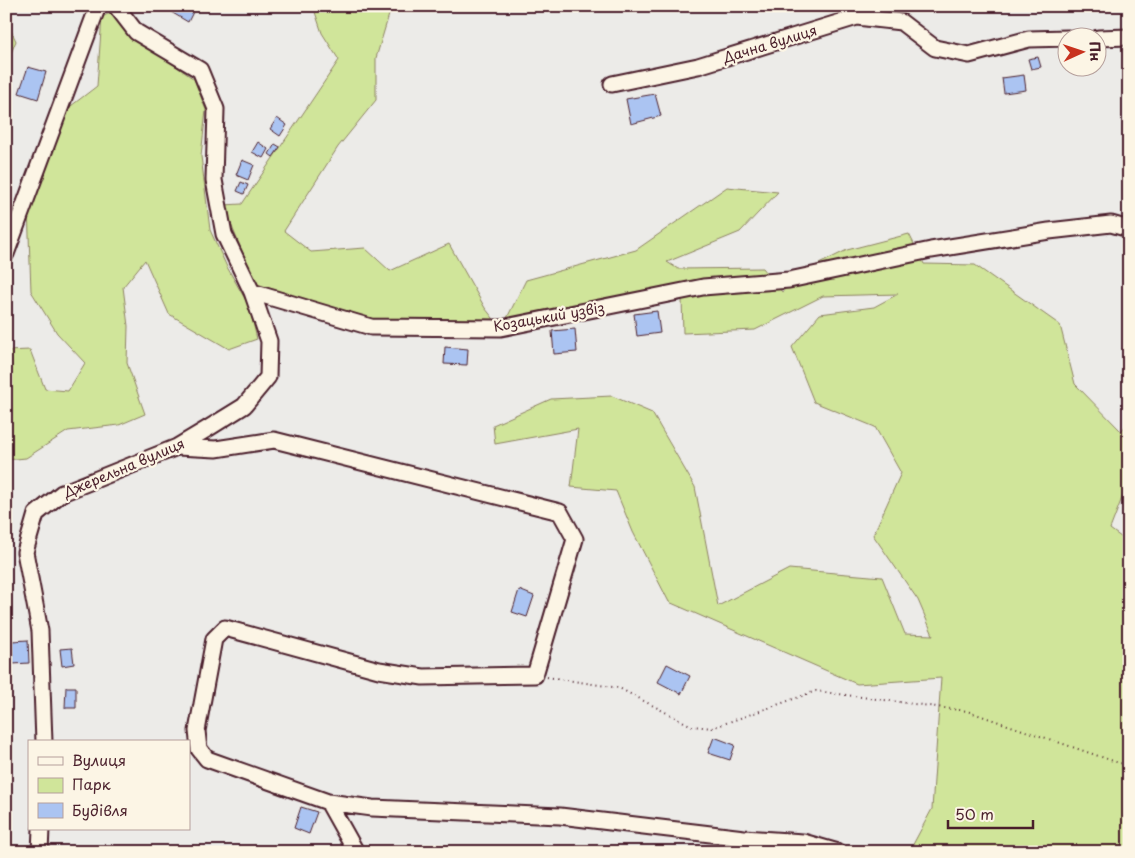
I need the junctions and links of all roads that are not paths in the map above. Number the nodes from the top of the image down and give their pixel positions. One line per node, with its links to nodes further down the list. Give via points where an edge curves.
1 (98, 6): 8 (street)
2 (116, 6): 9 (street, Джерельна вулиця, via 136,32 200,70 216,109 214,180 224,234)
3 (1129, 36): 4 (street)
4 (1108, 37)
5 (1058, 38): 6 (street, Дачна вулиця, via 1029,39 969,55 935,48 901,22 857,18 698,66)
6 (612, 84)
7 (1129, 229): 9 (street, Козацький узвіз, via 1111,224 1049,231 931,250 789,280 703,287 501,328 371,327)
8 (6, 254)
9 (252, 292): 10 (street, Джерельна вулиця, via 269,341 268,377 244,406)
10 (177, 447): 11 (street, Джерельна вулиця, via 62,493 36,514 25,552 40,631); 12 (street, via 216,448 274,440 560,512 575,539 536,675 423,677 388,671 225,628 214,639 197,731 199,749 206,759)
11 (44, 740)
12 (328, 802): 15 (street); 16 (street, via 372,808 560,816 803,842)
13 (41, 830): 14 (street)
14 (40, 852)
15 (356, 852)
16 (838, 852)

